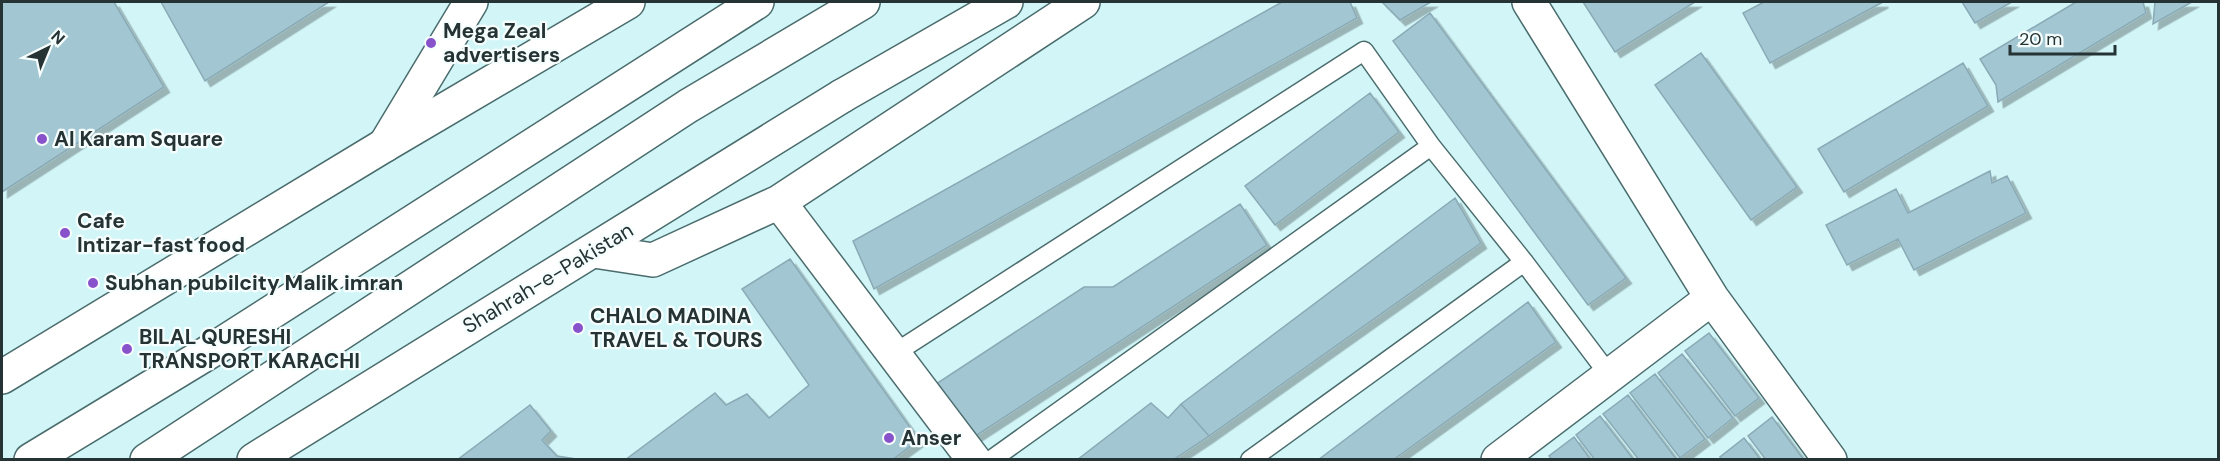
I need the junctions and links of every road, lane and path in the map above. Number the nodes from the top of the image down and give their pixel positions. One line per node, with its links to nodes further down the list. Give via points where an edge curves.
1 (471, 2): 8 (main road)
2 (628, 2): 8 (main road)
3 (757, 2): 17 (main road, via 214,350)
4 (863, 2): 18 (main road, via 688,106)
5 (1006, 2): 11 (main road, Shahrah-e-Pakistan, via 842,96)
6 (1083, 2): 10 (main road)
7 (1529, 2): 13 (main road)
8 (385, 145): 16 (main road)
9 (1431, 146): 12 (lane); 14 (lane, via 1364,51); 21 (lane)
10 (779, 202): 11 (main road, via 653,260); 14 (main road)
11 (594, 251): 19 (main road, Shahrah-e-Pakistan)
12 (1524, 262): 15 (lane); 22 (lane)
13 (1712, 298): 15 (main road); 24 (main road)
14 (895, 353): 20 (main road)
15 (1610, 376): 23 (main road)
16 (2, 377)
17 (31, 459)
18 (147, 459)
19 (254, 459)
20 (974, 459)
21 (991, 459)
22 (1250, 459)
23 (1498, 459)
24 (1830, 459)

